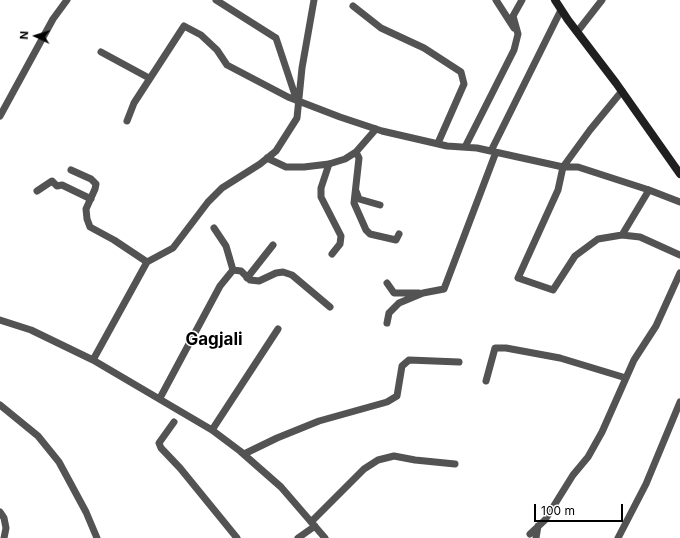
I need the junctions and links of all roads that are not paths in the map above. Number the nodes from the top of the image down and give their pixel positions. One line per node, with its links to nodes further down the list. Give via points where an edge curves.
1 (67, 0): 16 (street, via 53,19)
2 (216, 0): 15 (street, via 276,38)
3 (314, 0): 15 (street)
4 (496, 0): 11 (street)
5 (522, 0): 11 (street, via 513,16)
6 (555, 0): 9 (street)
7 (602, 0): 10 (street)
8 (353, 6): 19 (street, via 382,28 424,48 462,72 464,84)
9 (562, 10): 10 (street); 22 (street)
10 (577, 32): 14 (street)
11 (518, 34): 20 (street, via 514,50)
12 (101, 52): 13 (street)
13 (149, 78): 15 (street, via 184,26 201,35 217,50 227,65); 17 (street)
14 (622, 91): 25 (street); 27 (street)
15 (298, 101): 18 (street); 23 (street, via 297,118 276,151)
16 (0, 116)
17 (127, 121)
18 (376, 129): 19 (street); 21 (street)
19 (438, 143): 20 (street)
20 (465, 147): 22 (street)
21 (356, 152): 24 (street); 30 (street, via 359,158)
22 (493, 152): 25 (street); 45 (street, via 444,289)
23 (267, 158): 24 (street, via 286,167); 40 (street, via 222,188 173,248)
24 (329, 164): 38 (street, via 321,188 321,197 341,236 340,244)
25 (564, 167): 28 (street, via 578,167); 36 (street, via 558,190 518,278 553,290 575,256 598,239)
26 (71, 170): 31 (street, via 96,184)
27 (680, 174)
28 (650, 190): 32 (street); 36 (street)
29 (37, 191): 31 (street, via 52,182)
30 (356, 191): 33 (street, via 359,199); 35 (street, via 354,203 366,230 370,234 396,240)
31 (91, 199): 40 (street, via 86,209 90,227)
32 (680, 202)
33 (380, 205)
34 (214, 228): 41 (street, via 226,246)
35 (399, 234)
36 (622, 235): 39 (street, via 640,237)
37 (273, 245): 43 (street)
38 (332, 254)
39 (680, 255)
40 (147, 262): 50 (street)
41 (233, 270): 43 (street, via 241,271); 54 (street, via 220,286)
42 (680, 273): 52 (street, via 656,326 634,360)
43 (248, 278): 46 (street, via 258,281 276,273 292,275)
44 (387, 283): 45 (street, via 394,292)
45 (423, 293): 48 (street, via 399,303 389,313)
46 (330, 307)
47 (0, 320): 50 (street, via 31,330)
48 (387, 323)
49 (278, 329): 58 (street)
50 (93, 360): 54 (street)
51 (459, 362): 59 (street, via 409,360 402,366 397,396 387,402 319,421)
52 (626, 378): 53 (street, via 560,358 495,348); 63 (street, via 588,457 573,475 545,520)
53 (486, 381)
54 (160, 398): 58 (street)
55 (680, 402): 71 (street, via 646,484)
56 (0, 405): 66 (street, via 38,436 59,462)
57 (174, 422): 67 (street, via 159,443 161,448)
58 (212, 430): 59 (street)
59 (244, 454): 62 (street, via 281,487)
60 (455, 464): 62 (street, via 394,456 378,460 364,469)
61 (0, 512): 65 (street, via 6,528)
62 (313, 524): 68 (street); 69 (street)
63 (538, 526): 64 (street); 70 (street)
64 (530, 534)
65 (4, 538)
66 (97, 538)
67 (237, 538)
68 (298, 538)
69 (325, 538)
70 (536, 538)
71 (618, 538)

